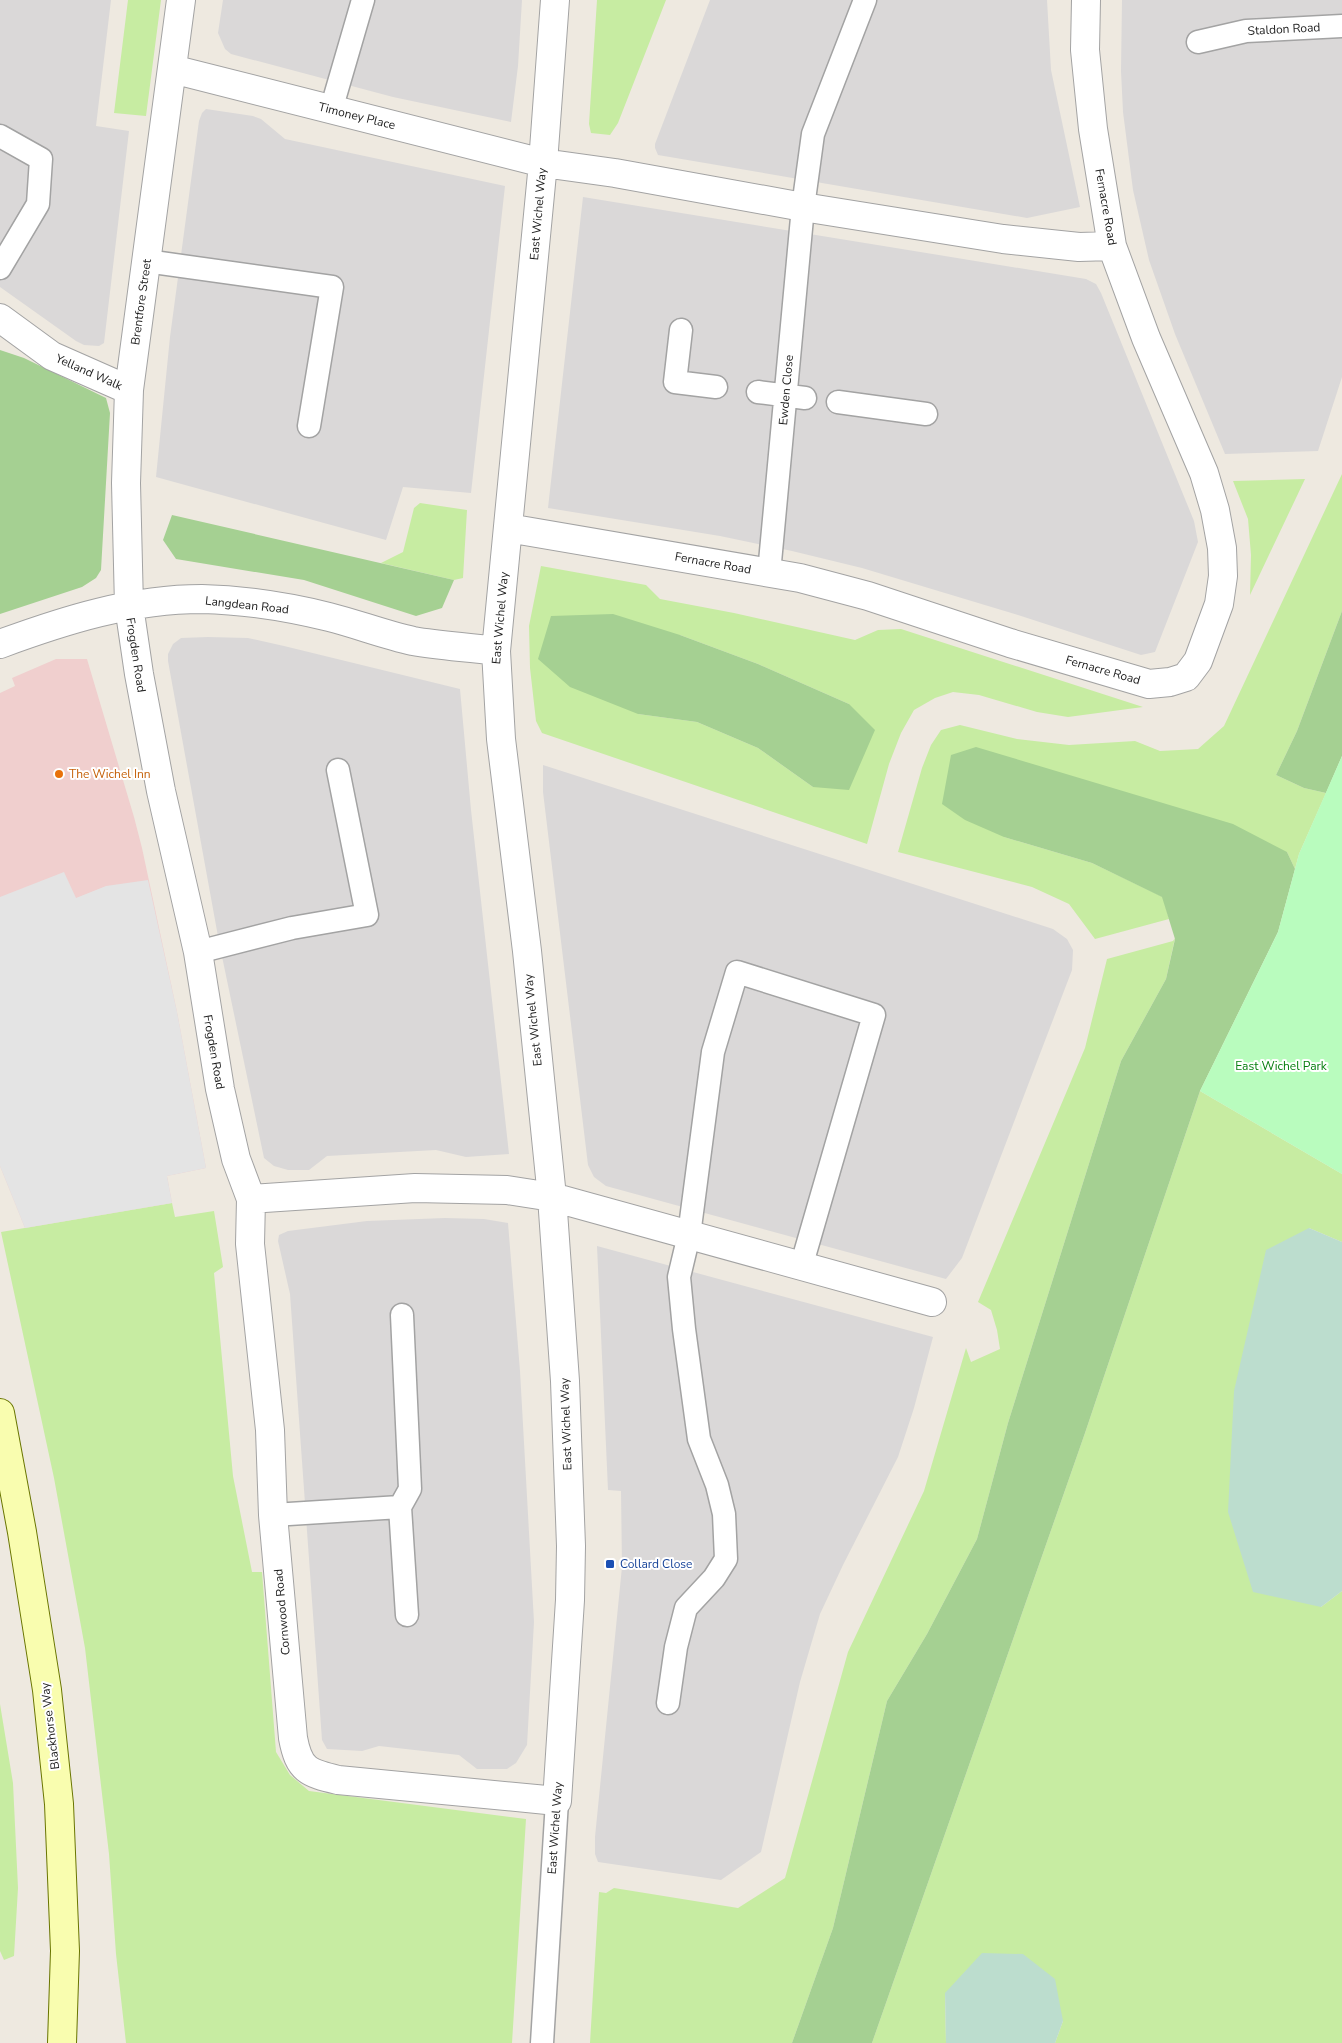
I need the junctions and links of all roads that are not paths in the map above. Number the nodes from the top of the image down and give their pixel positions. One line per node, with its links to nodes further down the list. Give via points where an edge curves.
1 (181, 0): 8 (street, Brentfore Street)
2 (364, 0): 9 (lane)
3 (555, 0): 11 (street, East Wichel Way)
4 (865, 0): 12 (lane, Ewden Close, via 813,134)
5 (1086, 0): 13 (street, Fernacre Road, via 1085,50 1093,129)
6 (1342, 26): 7 (lane, Staldon Road, via 1246,31)
7 (1198, 42)
8 (172, 69): 9 (street, Timoney Place); 14 (street, Brentfore Street)
9 (331, 110): 11 (street, Timoney Place)
10 (0, 136): 15 (lane, via 41,159 38,204)
11 (543, 163): 12 (street); 25 (street, East Wichel Way)
12 (803, 207): 13 (street, via 1003,239 1079,247); 21 (lane, Ewden Close)
13 (1112, 246): 26 (street, Fernacre Road, via 1146,338 1204,473 1222,548 1224,576 1219,604 1198,662 1186,677 1150,684 1010,643 868,596)
14 (146, 261): 19 (street, Brentfore Street); 24 (lane, via 332,287)
15 (0, 268)
16 (0, 318): 19 (street, Yelland Walk, via 52,356)
17 (681, 330): 18 (lane, via 675,382)
18 (716, 387)
19 (129, 390): 27 (street, Brentfore Street, via 126,483)
20 (758, 392): 21 (lane)
21 (795, 397): 26 (lane, Ewden Close)
22 (838, 402): 23 (lane)
23 (926, 414)
24 (309, 426)
25 (508, 528): 26 (street, Fernacre Road); 29 (street, East Wichel Way)
26 (769, 573)
27 (129, 606): 28 (street, Langdean Road, via 99,612); 29 (street, Langdean Road, via 183,600 252,603 329,617 413,641); 31 (street, Frogden Road, via 162,791)
28 (0, 644)
29 (496, 650): 32 (street, East Wichel Way, via 500,739 527,950)
30 (338, 770): 31 (lane, via 367,915 292,928)
31 (198, 952): 33 (street, Frogden Road, via 220,1089 236,1159)
32 (552, 1197): 33 (street, via 507,1190 424,1188); 34 (street); 43 (street, East Wichel Way, via 565,1381 571,1546)
33 (251, 1199): 40 (street, Cornwood Road, via 250,1244 270,1430)
34 (689, 1235): 35 (street); 35 (lane, via 713,1052 737,972 874,1015); 42 (lane, via 679,1277 684,1329 699,1439 717,1485 724,1514 726,1559 714,1578 686,1608 676,1647)
35 (801, 1268): 36 (street)
36 (932, 1302)
37 (402, 1315): 39 (lane, via 410,1489)
38 (0, 1413): 44 (main road, Blackhorse Way, via 47,1690 59,1804 66,1951)
39 (400, 1507): 40 (lane); 41 (lane)
40 (274, 1515): 43 (street, Cornwood Road, via 293,1738 302,1766 315,1775 338,1780)
41 (407, 1615)
42 (668, 1703)
43 (557, 1801): 45 (lane, East Wichel Way)
44 (62, 2043)
45 (542, 2043)

